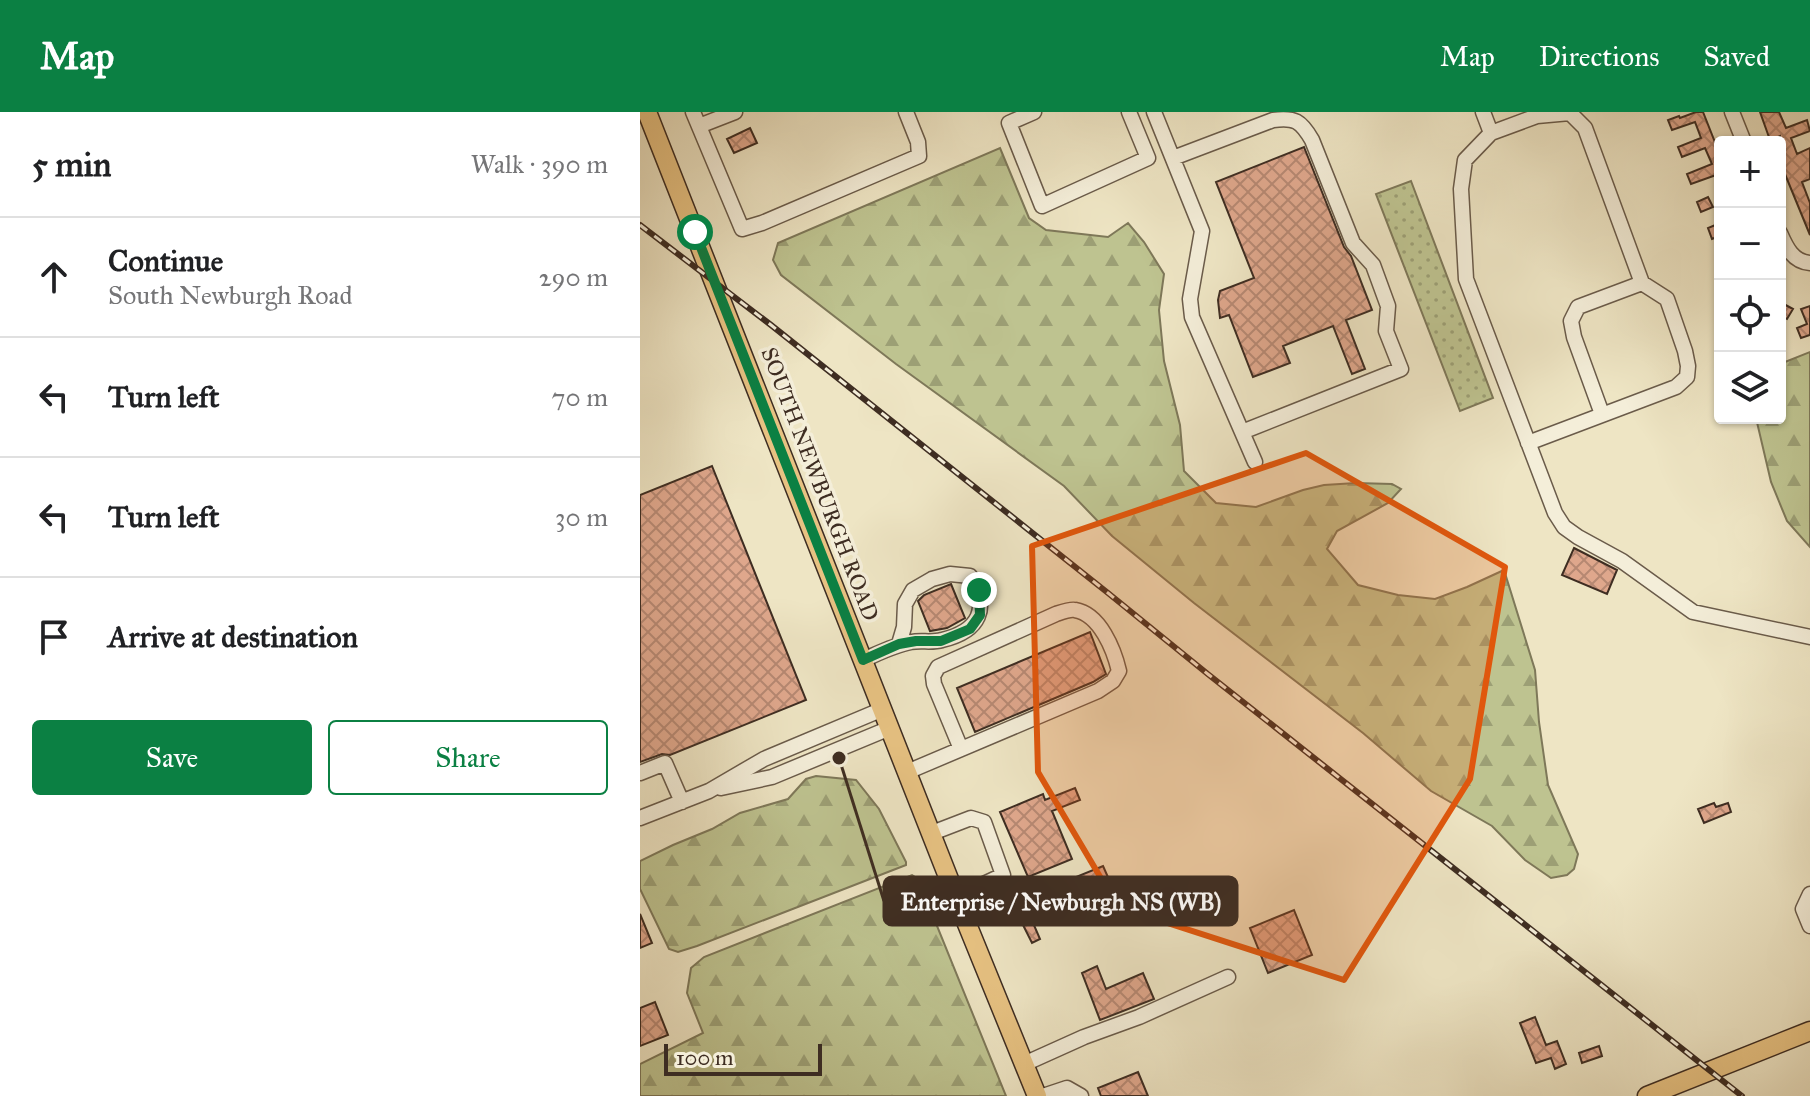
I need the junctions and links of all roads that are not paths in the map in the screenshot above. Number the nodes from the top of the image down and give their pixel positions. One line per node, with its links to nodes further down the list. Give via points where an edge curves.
1 (647, 112): 23 (main road, SOUTH NEWBURGH ROAD)
2 (735, 112): 10 (street)
3 (906, 112): 10 (street, via 919,156 742,229)
4 (1034, 112): 5 (street, via 1009,123 1042,206 1148,158)
5 (1129, 112)
6 (1154, 112): 13 (street)
7 (1483, 112): 11 (street)
8 (1732, 112): 12 (street)
9 (1531, 115): 11 (street); 16 (street, via 1570,113 1585,128)
10 (696, 119)
11 (1491, 133): 19 (street, via 1465,160 1461,189 1466,279)
12 (1742, 136)
13 (1173, 158): 18 (street, via 1202,231 1190,299 1192,317); 18 (street, via 1273,120 1295,120 1312,140 1353,243 1373,265 1388,306 1386,331 1401,369)
14 (1786, 246): 15 (street)
15 (1807, 263)
16 (1642, 283): 17 (street, via 1578,307 1571,321); 17 (street, via 1667,299 1685,351 1687,377 1676,387)
17 (1602, 414): 19 (street)
18 (1242, 432): 20 (street)
19 (1528, 443): 21 (street, via 1555,513 1578,537 1693,612)
20 (1255, 462)
21 (1810, 637)
22 (899, 644): 22 (street, via 941,641 970,629 980,615 979,590 970,576 950,574 913,590 905,604); 23 (street)
23 (863, 660): 24 (main road, SOUTH NEWBURGH ROAD)
24 (883, 709): 25 (main road, SOUTH NEWBURGH ROAD); 29 (street, via 764,759)
25 (890, 728): 27 (main road, SOUTH NEWBURGH ROAD); 29 (street, via 772,777)
26 (961, 749): 26 (street, via 1113,681 1119,671 1115,652 1100,628 1074,609 938,667 934,684); 27 (street)
27 (907, 772): 32 (main road, SOUTH NEWBURGH ROAD)
28 (640, 773): 30 (street, via 665,763)
29 (709, 791): 30 (street)
30 (682, 802): 31 (street)
31 (640, 818)
32 (932, 833): 34 (main road, SOUTH NEWBURGH ROAD); 34 (street, via 971,818 984,822 1003,875)
33 (1810, 894): 35 (street, via 1803,909)
34 (956, 897): 38 (main road, SOUTH NEWBURGH ROAD)
35 (1810, 926)
36 (1228, 977): 38 (street)
37 (1810, 1031): 41 (main road)
38 (1024, 1064): 39 (main road, SOUTH NEWBURGH ROAD)
39 (1040, 1096): 40 (street, via 1067,1088)
40 (1081, 1096)
41 (1647, 1096)

